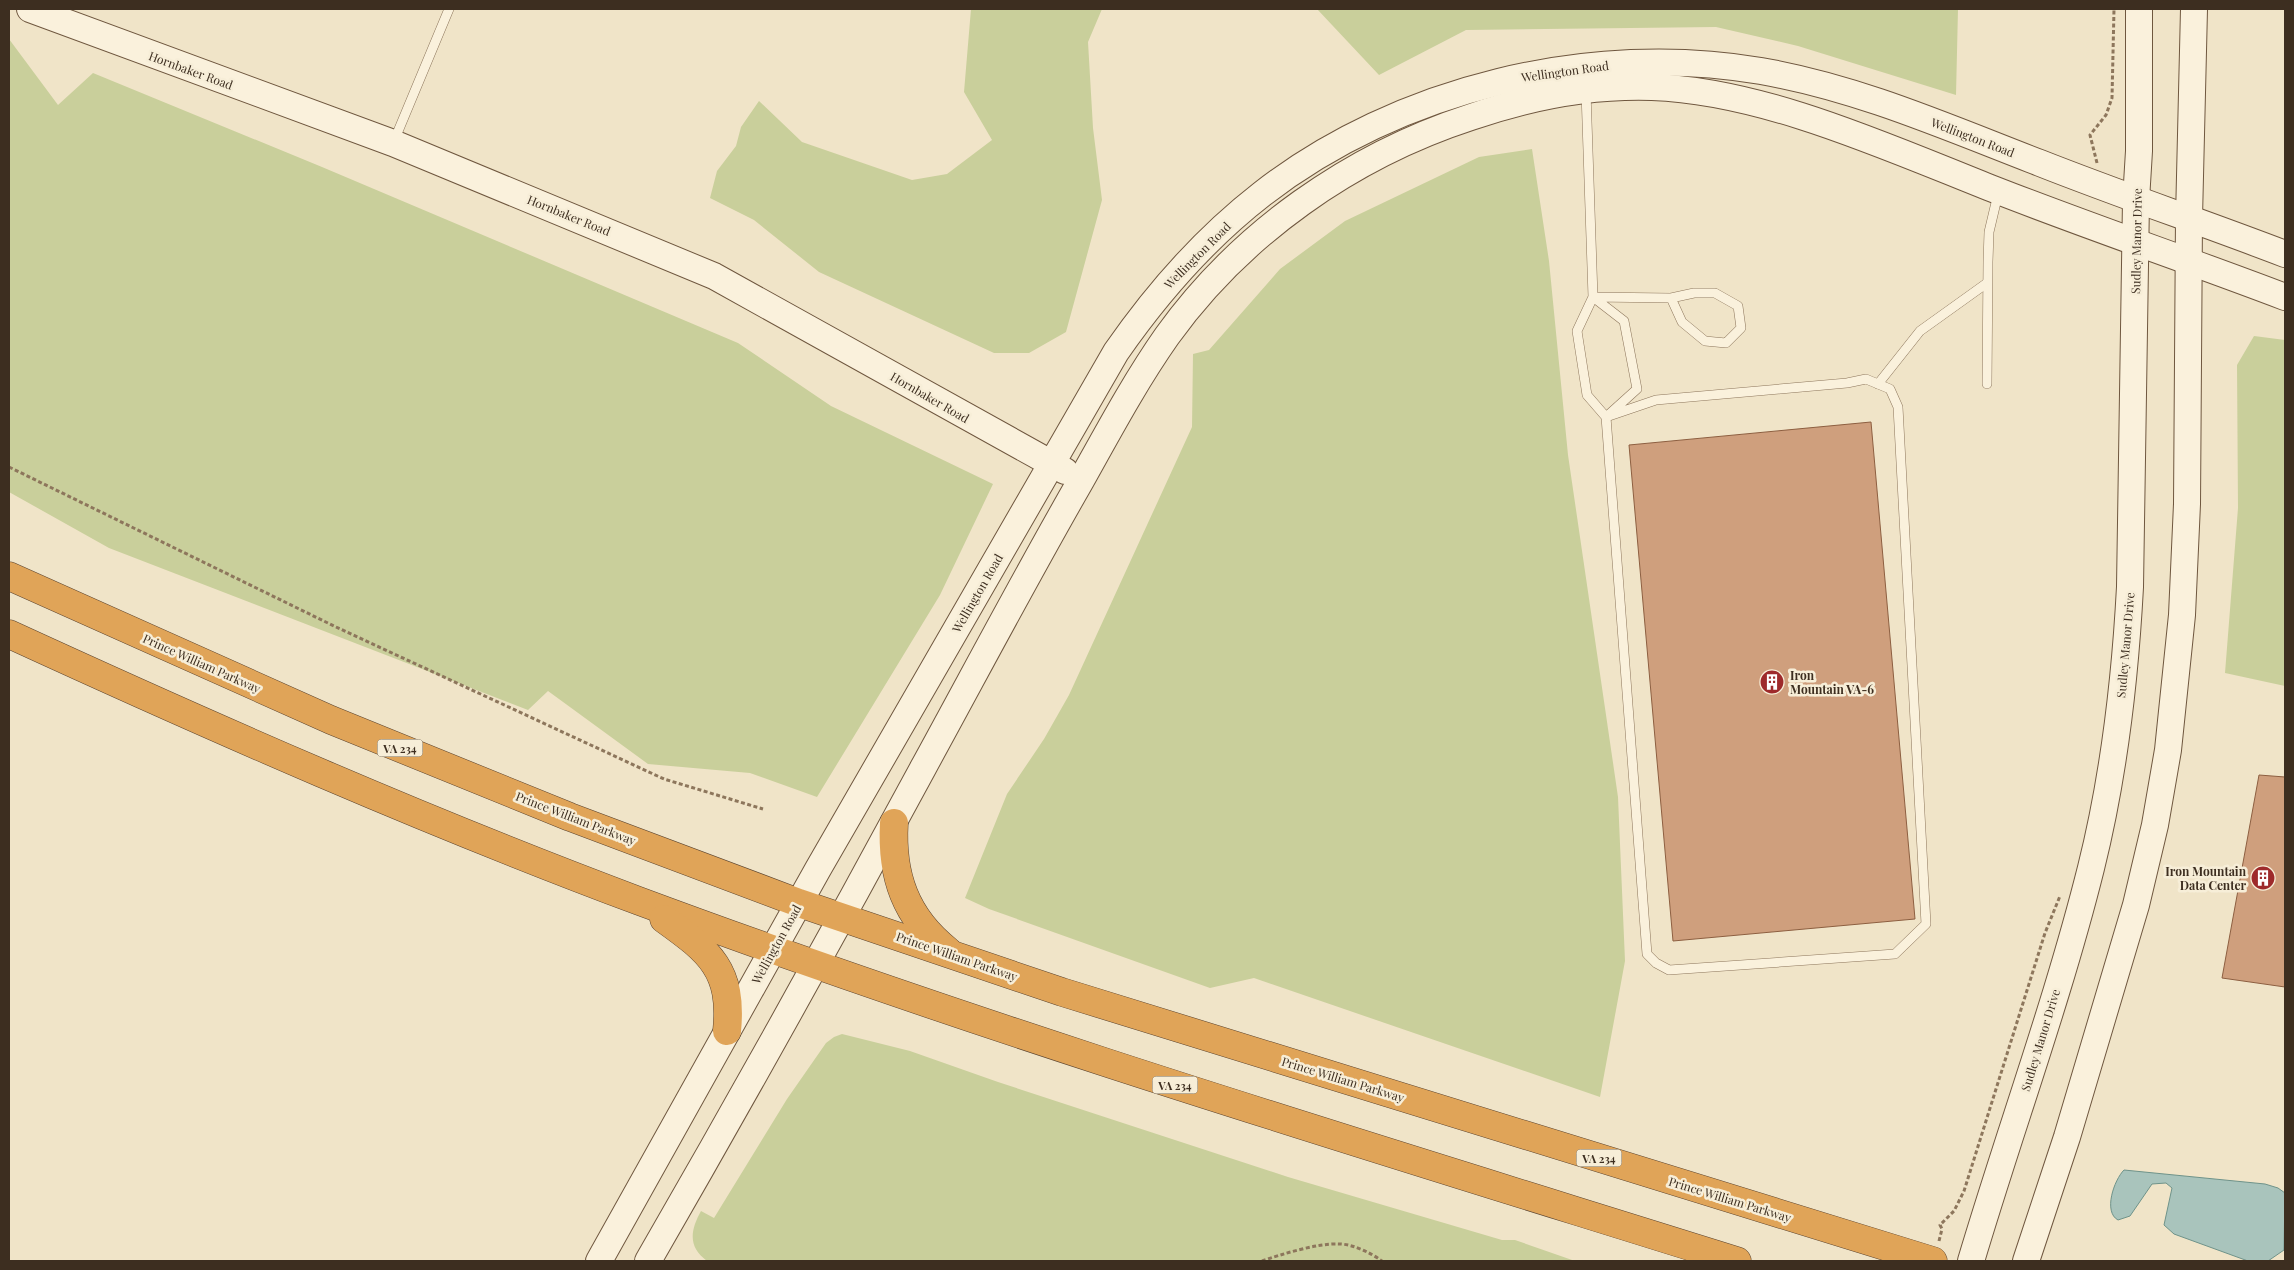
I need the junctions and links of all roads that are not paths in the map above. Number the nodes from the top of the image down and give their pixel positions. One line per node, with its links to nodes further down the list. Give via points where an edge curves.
1 (30, 9): 6 (main road, Hornbaker Road)
2 (449, 9): 6 (lane)
3 (2139, 9): 8 (main road, Sudley Manor Drive)
4 (2194, 9): 9 (main road)
5 (1586, 90): 7 (main road, Wellington Road, via 1654,88 1706,93 1759,105 1882,145); 14 (lane); 21 (main road, Wellington Road, via 1485,112 1404,142 1314,193 1280,219 1238,256 1171,330 1142,372)
6 (393, 143): 20 (main road, Hornbaker Road, via 714,276)
7 (1998, 191): 10 (main road, Wellington Road); 13 (lane, via 1990,232)
8 (2136, 200): 9 (main road, Wellington Road); 10 (main road, Sudley Manor Drive); 20 (main road, Wellington Road, via 1877,100 1762,72 1702,63 1646,62 1581,67 1491,84 1412,110 1364,131 1264,192 1228,222 1199,249 1139,318)
9 (2189, 218): 11 (main road, Wellington Road); 12 (main road)
10 (2136, 243): 12 (main road, Wellington Road); 36 (main road, Sudley Manor Drive, via 2130,587 2126,650 2107,791 2092,866 2074,930)
11 (2285, 254)
12 (2190, 262): 15 (main road, Wellington Road); 37 (main road, via 2182,615 2168,750 2136,905)
13 (1988, 283): 17 (lane, via 1920,331); 18 (lane)
14 (1593, 297): 16 (lane); 19 (lane, via 1577,331 1587,396); 19 (lane, via 1624,321 1637,389)
15 (2285, 297)
16 (1671, 298): 16 (lane, via 1715,293 1738,306 1741,328 1726,343 1705,341 1682,322)
17 (1878, 384): 19 (lane, via 1866,379 1656,400); 19 (lane, via 1890,389 1898,407 1926,924 1895,954 1669,970 1647,954)
18 (1987, 384)
19 (1606, 417)
20 (1049, 464): 21 (main road, Hornbaker Road); 26 (main road, Wellington Road)
21 (1082, 479): 24 (main road, Wellington Road)
22 (9, 576): 26 (highway, Prince William Parkway / VA 234, via 332,720 570,817)
23 (9, 634): 25 (highway, VA 234, via 300,764)
24 (894, 823): 27 (main road, Wellington Road); 29 (highway, via 894,855 903,894 929,934)
25 (638, 900): 28 (highway, VA 234); 31 (highway, via 709,955 726,990 729,1008)
26 (799, 903): 27 (highway, Prince William Parkway / VA 234); 28 (main road, Wellington Road)
27 (842, 918): 29 (highway, Prince William Parkway / VA 234); 30 (main road, Wellington Road)
28 (773, 948): 30 (highway, VA 234); 31 (main road, Wellington Road)
29 (955, 956): 35 (highway, Prince William Parkway / VA 234, via 1084,999)
30 (817, 964): 33 (main road, Wellington Road); 34 (highway, VA 234, via 1026,1038)
31 (727, 1031): 32 (main road, Wellington Road)
32 (605, 1251): 33 (main road)
33 (647, 1261)
34 (1736, 1261)
35 (1933, 1261)
36 (1971, 1261)
37 (2026, 1261)

